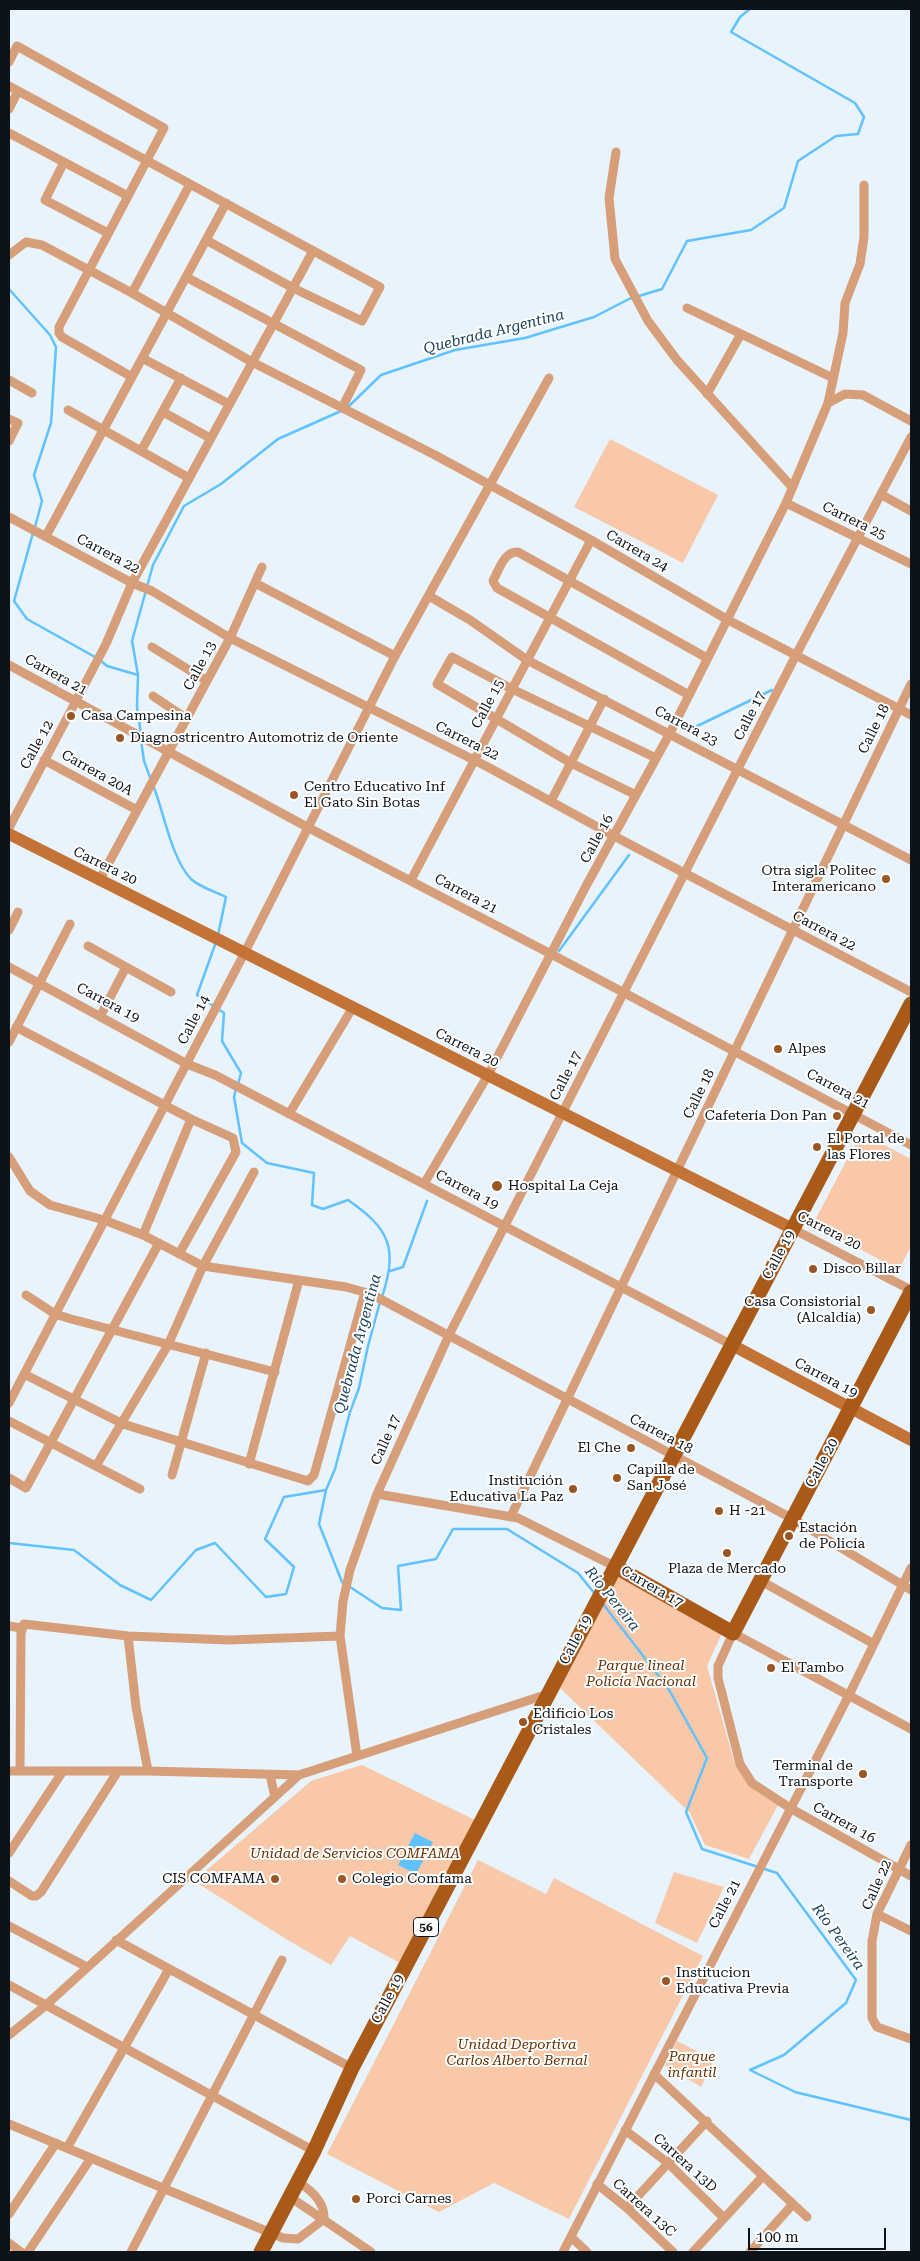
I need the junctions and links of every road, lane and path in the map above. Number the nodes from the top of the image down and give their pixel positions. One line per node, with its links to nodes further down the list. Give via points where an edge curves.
1 (9, 62): 7 (street, via 17,46 164,128)
2 (9, 86): 3 (street)
3 (18, 91): 4 (street); 7 (street)
4 (9, 109)
5 (9, 133): 8 (street)
6 (616, 152): 33 (street, via 609,198 615,259 648,321)
7 (147, 160): 9 (street); 11 (street)
8 (64, 162): 11 (street); 13 (street, via 45,200)
9 (190, 184): 12 (street); 20 (street)
10 (864, 185): 30 (street, Calle 16, via 864,237 860,264 845,304 843,333)
11 (128, 196): 13 (street)
12 (226, 203): 14 (street); 15 (street)
13 (108, 233): 17 (street)
14 (206, 240): 18 (street); 19 (street)
15 (313, 251): 19 (street, Calle 12); 19 (street, via 380,287 362,321)
16 (9, 255): 17 (street, Carrera 24, via 26,242 34,242)
17 (88, 270): 20 (street, Carrera 24); 27 (street, via 59,327 59,333)
18 (186, 278): 22 (street); 23 (street)
19 (293, 288): 23 (street, Calle 12)
20 (132, 293): 22 (street, Carrera 24)
21 (687, 308): 24 (street)
22 (166, 313): 25 (street); 26 (street, Carrera 24)
23 (272, 325): 26 (street, Calle 12); 36 (street, via 361,370)
24 (741, 334): 30 (street); 33 (street)
25 (142, 358): 27 (street); 28 (street)
26 (252, 362): 35 (street, Calle 12); 36 (street, Carrera 24)
27 (132, 377): 41 (street)
28 (181, 378): 35 (street); 38 (street)
29 (549, 378): 47 (street, Calle 14)
30 (833, 378): 34 (street, Calle 16)
31 (9, 380): 32 (street)
32 (32, 393)
33 (707, 394): 48 (street)
34 (828, 403): 40 (street, via 845,394 863,395); 48 (street, Calle 16)
35 (229, 404): 43 (street, Calle 12)
36 (346, 408): 47 (street, Carrera 24)
37 (68, 410): 41 (street)
38 (162, 412): 43 (street); 45 (street)
39 (9, 419): 44 (street, via 18,423)
40 (911, 421)
41 (103, 430): 45 (street); 53 (street)
42 (911, 436): 49 (street, Calle 17)
43 (210, 438): 46 (street, Calle 12)
44 (9, 441)
45 (141, 451): 46 (street)
46 (188, 478): 59 (street, Calle 12)
47 (490, 484): 55 (street, Carrera 24); 61 (street, Calle 14)
48 (792, 487): 50 (street, Calle 16)
49 (882, 495): 51 (street); 54 (street, Calle 17)
50 (786, 503): 54 (street, Carrera 25); 63 (street, Calle 16)
51 (911, 511)
52 (9, 517): 53 (street, Carrera 22)
53 (43, 534): 59 (street, Carrera 22)
54 (857, 537): 56 (street, Carrera 25); 67 (street, Calle 17)
55 (591, 540): 58 (street, Calle 15); 63 (street, Carrera 24)
56 (911, 564)
57 (262, 568): 60 (street, Calle 13)
58 (569, 580): 62 (street, Calle 15); 62 (street, via 518,552 512,552 507,555 493,581 497,588); 68 (street)
59 (132, 583): 64 (street, Carrera 22); 77 (street, Calle 12)
60 (255, 583): 64 (street, Calle 13); 66 (street)
61 (429, 596): 66 (street, Calle 14); 69 (street, Carrera 23)
62 (549, 618): 69 (street, Calle 15); 74 (street)
63 (728, 620): 67 (street, Carrera 24); 68 (street, Calle 16)
64 (230, 638): 71 (street, Calle 13); 78 (street, Carrera 22)
65 (152, 647): 71 (street)
66 (391, 653): 78 (street, Calle 14)
67 (796, 655): 79 (street, Carrera 24); 90 (street, Calle 17)
68 (707, 658): 74 (street, Calle 16)
69 (527, 660): 73 (street, Calle 15); 76 (street, Carrera 23)
70 (9, 665): 77 (street, Carrera 21)
71 (208, 681): 81 (street, Calle 13)
72 (911, 684): 79 (street, Calle 18)
73 (512, 688): 82 (street, Calle 15); 82 (street, via 452,657 437,684); 83 (street)
74 (689, 695): 84 (street, Calle 16)
75 (153, 696): 81 (street)
76 (604, 699): 83 (street); 84 (street, Carrera 23)
77 (76, 702): 85 (street, Carrera 21); 87 (street, Calle 12)
78 (368, 706): 88 (street, Carrera 22); 95 (street, Calle 14)
79 (899, 709): 80 (street, Carrera 24); 94 (street, Calle 18)
80 (911, 715)
81 (187, 719): 85 (street, Calle 13)
82 (495, 720): 88 (street, Calle 15); 89 (street)
83 (590, 727): 86 (street); 89 (street)
84 (670, 733): 86 (street, Calle 16); 90 (street, Carrera 23)
85 (170, 752): 93 (street, Calle 13); 95 (street, Carrera 21)
86 (656, 758): 91 (street, Calle 16)
87 (44, 760): 93 (street, Carrera 20A); 96 (street, Calle 12)
88 (474, 760): 92 (street, Carrera 22); 101 (street, Calle 15)
89 (571, 763): 91 (street); 92 (street)
90 (738, 769): 94 (street, Carrera 23); 100 (street, Calle 17)
91 (636, 795): 98 (street, Calle 16)
92 (551, 801): 98 (street, Carrera 22)
93 (137, 810): 102 (street, Calle 13)
94 (844, 824): 99 (street, Carrera 23); 106 (street, Calle 18)
95 (307, 827): 101 (street, Carrera 21); 108 (street, Calle 14)
96 (9, 828)
97 (9, 834): 102 (main road, Carrera 20)
98 (614, 836): 100 (street, Carrera 22); 109 (street, Calle 16)
99 (911, 860)
100 (686, 873): 106 (street, Carrera 22); 114 (street, Calle 17)
101 (411, 880): 109 (street, Carrera 21)
102 (99, 881): 108 (main road, Carrera 20)
103 (18, 912): 105 (street)
104 (70, 924): 112 (street)
105 (9, 930)
106 (793, 930): 115 (street, Carrera 22); 121 (street, Calle 18)
107 (88, 946): 111 (street)
108 (245, 952): 117 (main road, Carrera 20); 122 (street, Calle 14)
109 (552, 954): 114 (street, Carrera 21); 123 (street, Calle 16)
110 (9, 967): 112 (street, Carrera 19)
111 (126, 967): 113 (street); 118 (street)
112 (39, 983): 118 (street, Carrera 19); 119 (street)
113 (171, 992)
114 (624, 992): 121 (street, Carrera 21); 125 (street, Calle 17)
115 (911, 992)
116 (911, 1004): 126 (main road, Calle 19 / 56)
117 (353, 1007): 123 (main road, Carrera 20); 127 (street)
118 (101, 1015): 122 (street, Carrera 19)
119 (16, 1027): 120 (street); 124 (street)
120 (9, 1042)
121 (735, 1050): 126 (street, Carrera 21); 131 (street, Calle 18)
122 (187, 1064): 124 (street, Calle 14); 127 (street, Carrera 19)
123 (488, 1075): 125 (main road, Carrera 20); 133 (street, Calle 16)
124 (166, 1104): 128 (street); 134 (street, Calle 14)
125 (562, 1113): 131 (main road, Carrera 20); 135 (street, Calle 17)
126 (854, 1113): 129 (street, Carrera 21); 136 (main road, Calle 19 / 56)
127 (289, 1114): 133 (street, Carrera 19)
128 (191, 1118): 137 (street); 139 (street, via 233,1138 236,1152)
129 (911, 1145)
130 (9, 1157): 134 (street, Carrera 18, via 30,1191 50,1204)
131 (677, 1171): 136 (main road, Carrera 20); 142 (street, Calle 18)
132 (254, 1172): 140 (street)
133 (424, 1184): 135 (street, Carrera 19)
134 (104, 1220): 137 (street, Carrera 18); 146 (street, Calle 14)
135 (504, 1226): 142 (street, Carrera 19); 148 (street, Calle 17)
136 (793, 1229): 143 (street, Carrera 20); 150 (main road, Calle 19 / 56)
137 (143, 1235): 138 (street, Carrera 18)
138 (159, 1244): 139 (street, Carrera 18); 147 (street)
139 (180, 1254): 140 (street, Carrera 18)
140 (203, 1266): 141 (street, Carrera 18); 149 (street)
141 (299, 1280): 144 (street, Carrera 18); 152 (street)
142 (621, 1287): 150 (street, Carrera 19); 154 (street, Calle 18)
143 (911, 1291): 157 (main road, Calle 20)
144 (368, 1293): 148 (street, Carrera 18); 164 (street, via 312,1478 299,1479)
145 (26, 1295): 146 (street)
146 (56, 1314): 147 (street); 153 (street, Calle 14)
147 (111, 1330): 149 (street); 155 (street)
148 (449, 1335): 154 (street, Carrera 18); 169 (street, Calle 17)
149 (168, 1345): 151 (street); 159 (street)
150 (732, 1345): 157 (main road, Carrera 19); 163 (main road, Calle 19 / 56)
151 (206, 1353): 152 (street); 162 (street)
152 (275, 1372): 164 (street)
153 (24, 1374): 155 (street); 156 (street, Calle 14)
154 (568, 1398): 163 (street, Carrera 18); 170 (street, Calle 18)
155 (75, 1400): 159 (street); 161 (street)
156 (9, 1403)
157 (851, 1408): 160 (main road, Carrera 19); 171 (main road, Calle 20)
158 (9, 1421): 161 (street)
159 (122, 1424): 162 (street); 165 (street)
160 (911, 1440)
161 (51, 1443): 165 (street); 167 (street, via 26,1488)
162 (181, 1443): 164 (street); 166 (street)
163 (674, 1456): 171 (street, Carrera 18); 172 (main road, Calle 19 / 56)
164 (249, 1464)
165 (96, 1466): 168 (street)
166 (172, 1475)
167 (9, 1478)
168 (140, 1489)
169 (377, 1494): 170 (street, Carrera 17); 180 (street, Calle 17, via 350,1570)
170 (511, 1516): 172 (street, Carrera 17)
171 (793, 1519): 174 (main road, Calle 20); 175 (street, Carrera 18)
172 (616, 1567): 178 (main road, Carrera 17); 182 (main road, Calle 19 / 56)
173 (911, 1568): 175 (street, Calle 21)
174 (761, 1581): 178 (main road, Calle 20); 181 (street)
175 (907, 1588): 181 (street, Calle 21)
176 (9, 1626): 177 (street)
177 (21, 1628): 179 (street, via 27,1624); 187 (street)
178 (734, 1633): 183 (street, Carrera 17); 194 (street, Carrera 16, via 718,1666 718,1678 740,1764 752,1783)
179 (128, 1636): 180 (street, via 246,1641); 190 (street)
180 (340, 1636): 185 (street, Calle 17)
181 (874, 1644): 183 (street, Calle 21)
182 (548, 1694): 185 (street); 213 (main road, Calle 19 / 56)
183 (849, 1695): 184 (street, Carrera 17); 194 (street, Calle 21)
184 (911, 1729)
185 (357, 1756): 192 (street)
186 (9, 1771): 187 (street)
187 (20, 1771): 188 (street)
188 (63, 1771): 189 (street); 196 (street)
189 (118, 1771): 190 (street); 199 (street, via 41,1892 32,1896)
190 (148, 1771): 191 (street)
191 (270, 1774): 192 (street); 193 (street)
192 (299, 1775): 193 (street)
193 (275, 1797): 203 (street)
194 (790, 1808): 197 (street, Carrera 16); 214 (street, Calle 21)
195 (911, 1845): 197 (street, Calle 22)
196 (9, 1853)
197 (898, 1869): 198 (street, Carrera 16); 200 (street, Calle 22)
198 (911, 1876)
199 (9, 1881)
200 (877, 1914): 202 (street); 211 (street, Calle 22, via 872,1941 872,2018 877,2026)
201 (9, 1926): 205 (street)
202 (911, 1931)
203 (116, 1940): 205 (street); 206 (street)
204 (282, 1960): 209 (street)
205 (87, 1967): 208 (street)
206 (169, 1969): 209 (street); 212 (street)
207 (9, 1986): 208 (street)
208 (45, 2006): 210 (street); 212 (street)
209 (254, 2015): 213 (street); 215 (street)
210 (10, 2032)
211 (911, 2039)
212 (123, 2048): 215 (street); 220 (street)
213 (352, 2068): 221 (main road, Calle 19 / 56)
214 (654, 2074): 216 (street); 218 (street, Calle 21)
215 (213, 2096): 221 (street); 227 (street)
216 (706, 2121): 223 (street); 224 (street)
217 (9, 2124): 219 (street)
218 (625, 2130): 223 (street, Carrera 13D); 226 (street, Calle 21)
219 (56, 2143): 220 (street); 231 (street)
220 (67, 2148): 222 (street)
221 (314, 2151): 225 (main road, Calle 19 / 56)
222 (91, 2158): 227 (street); 239 (street)
223 (668, 2163): 230 (street); 232 (street, Carrera 13D)
224 (763, 2176): 229 (street); 232 (street)
225 (298, 2182): 228 (main road, Calle 19 / 56); 234 (street, via 320,2202)
226 (597, 2184): 230 (street, Carrera 13C); 236 (street, Calle 21)
227 (164, 2187): 235 (street); 240 (street)
228 (290, 2197): 234 (street); 235 (main road, Calle 19 / 56)
229 (793, 2204): 233 (street); 247 (street)
230 (627, 2208): 245 (street, Carrera 13C)
231 (9, 2214)
232 (724, 2218): 246 (street)
233 (807, 2218)
234 (324, 2219): 235 (street, via 298,2239); 242 (street)
235 (271, 2234): 241 (main road, Calle 19 / 56)
236 (571, 2237): 243 (street, Calle 21); 244 (street)
237 (9, 2243): 238 (street)
238 (21, 2252)
239 (28, 2252)
240 (131, 2252)
241 (261, 2252)
242 (371, 2252)
243 (563, 2252)
244 (587, 2252)
245 (673, 2252)
246 (693, 2252)
247 (750, 2252)

